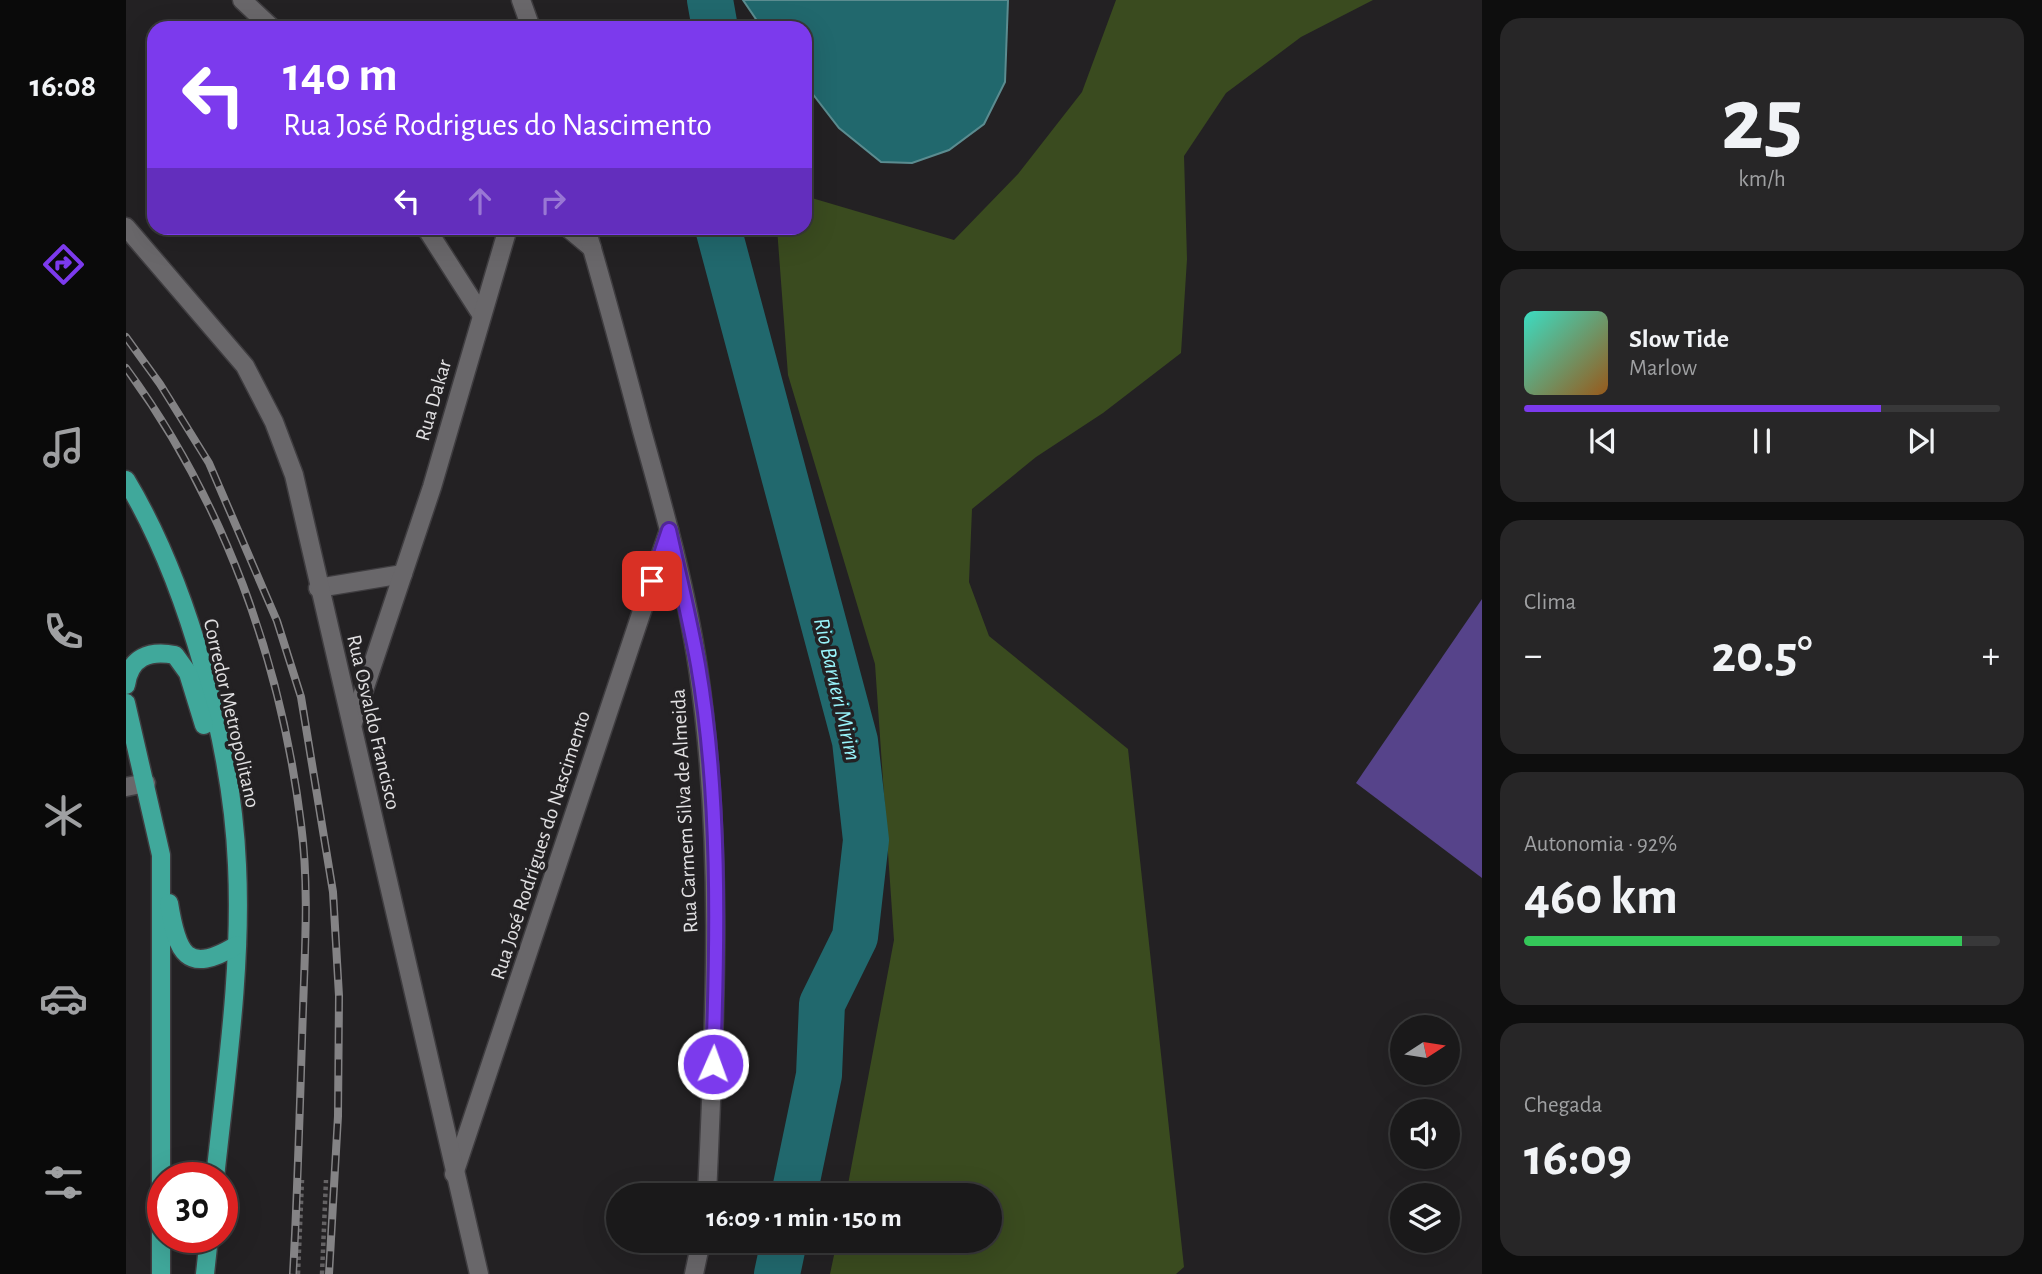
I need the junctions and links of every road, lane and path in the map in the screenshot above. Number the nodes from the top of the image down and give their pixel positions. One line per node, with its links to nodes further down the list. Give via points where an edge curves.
1 (242, 0): 3 (street)
2 (521, 0): 4 (street)
3 (264, 21)
4 (528, 21)
5 (126, 227): 15 (street, Rua Osvaldo Francisco, via 245,366 294,475)
6 (430, 235): 11 (street)
7 (506, 235): 11 (street, Rua Dakar)
8 (576, 235): 10 (street)
9 (588, 235): 10 (street, Rua Carmem Silva de Almeida)
10 (592, 248): 13 (street, Rua Carmem Silva de Almeida)
11 (481, 314): 14 (street, Rua Dakar)
12 (126, 480): 20 (main road, Corredor Metropolitano, via 177,586)
13 (669, 530): 26 (street, Rua José Rodrigues do Nascimento); 29 (street, Rua Carmem Silva de Almeida, via 698,667 714,859 714,1038)
14 (403, 574): 15 (street); 18 (street, Rua Dakar)
15 (318, 587): 18 (street, Rua Osvaldo Francisco)
16 (126, 685): 20 (main road, via 128,672 141,656 157,651 175,654 188,673 206,728)
17 (126, 703): 19 (main road)
18 (353, 723): 26 (street, Rua Osvaldo Francisco)
19 (130, 739): 21 (main road)
20 (222, 751): 24 (main road, Corredor Metropolitano, via 237,864)
21 (146, 783): 22 (street); 23 (main road)
22 (126, 788)
23 (161, 855): 24 (main road, via 173,930 187,957 209,960); 32 (main road)
24 (237, 945): 25 (main road, Corredor Metropolitano)
25 (217, 1162)
26 (454, 1174): 36 (street, Rua Osvaldo Francisco)
27 (302, 1180): 34 (path)
28 (326, 1181): 35 (path)
29 (708, 1183)
30 (207, 1253): 33 (main road)
31 (698, 1253): 37 (street)
32 (161, 1274)
33 (205, 1274)
34 (298, 1274)
35 (321, 1274)
36 (479, 1274)
37 (694, 1274)

